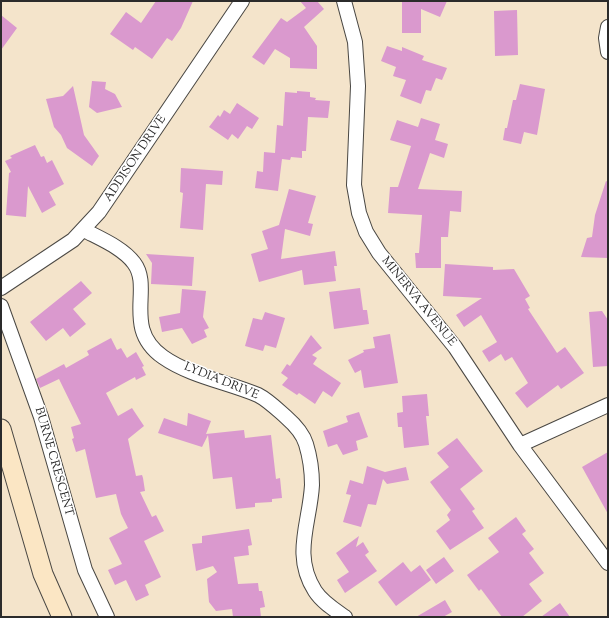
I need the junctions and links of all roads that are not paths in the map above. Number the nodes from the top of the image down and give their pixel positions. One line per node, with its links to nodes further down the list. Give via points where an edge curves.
1 (242, 1): 5 (street, ADDISON DRIVE, via 120,184)
2 (344, 1): 10 (street, MINERVA AVENUE, via 353,28 358,86 354,185 359,213 366,232 379,253 455,348)
3 (608, 26): 4 (street)
4 (608, 52)
5 (84, 230): 6 (street, ADDISON DRIVE); 14 (street, LYDIA DRIVE, via 114,246 135,264 140,284 141,325 150,346 162,357 184,368 259,396 294,424 306,442 311,464 312,486 303,557 308,577 316,592)
6 (1, 288)
7 (1, 306): 13 (street, BURNE CRESCENT, via 41,417 85,570)
8 (608, 406): 10 (street)
9 (1, 430): 12 (main road, via 43,574)
10 (520, 445): 11 (street, MINERVA AVENUE)
11 (608, 563)
12 (62, 617)
13 (107, 617)
14 (345, 617)

